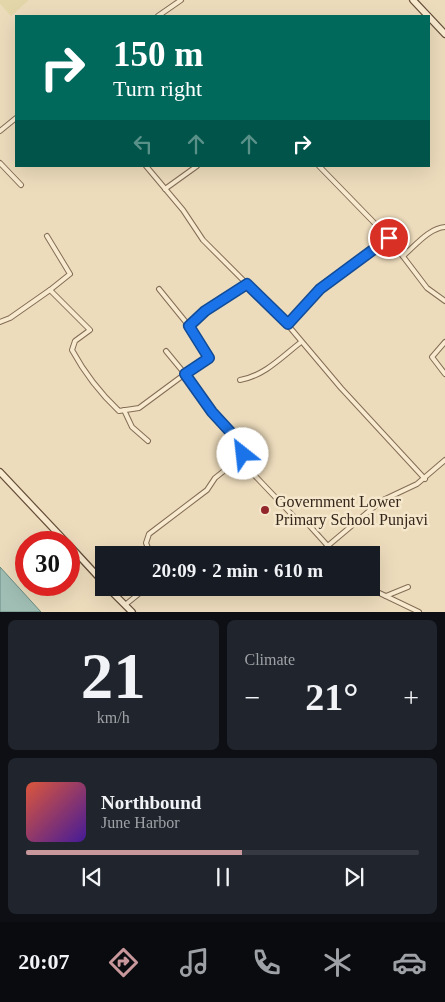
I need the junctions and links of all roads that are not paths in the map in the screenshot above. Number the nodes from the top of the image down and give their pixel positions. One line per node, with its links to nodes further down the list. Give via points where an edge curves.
1 (181, 0): 3 (street)
2 (413, 0): 4 (main road)
3 (159, 15)
4 (426, 15)
5 (430, 19): 6 (main road)
6 (445, 34)
7 (15, 119): 8 (street)
8 (0, 131)
9 (0, 163): 13 (street)
10 (147, 167): 14 (street)
11 (196, 167): 14 (street)
12 (320, 167): 17 (street)
13 (21, 184)
14 (165, 189): 19 (street, via 203,240)
15 (445, 227): 18 (street, via 432,231)
16 (47, 236): 21 (street, via 70,274)
17 (389, 238): 18 (street); 24 (street, via 320,289)
18 (403, 256): 22 (street, via 427,288)
19 (247, 284): 24 (street); 25 (street, via 205,311)
20 (159, 289): 25 (street)
21 (50, 290): 23 (street); 32 (street, via 90,330 75,341 72,350 81,366 108,400 119,411)
22 (445, 301)
23 (0, 322)
24 (288, 324): 26 (street)
25 (189, 326): 29 (street, via 209,358)
26 (300, 342): 31 (street, via 268,368 252,378); 37 (street)
27 (445, 342): 30 (street, via 432,357)
28 (166, 351): 29 (street)
29 (185, 374): 32 (street, via 139,408); 34 (street, via 212,412 246,449)
30 (445, 374)
31 (240, 380)
32 (124, 410): 33 (street, via 132,427)
33 (148, 441)
34 (239, 459): 39 (street, via 215,478 207,490 149,534); 40 (street, via 298,522 308,524)
35 (445, 460): 37 (street)
36 (0, 472): 38 (main road)
37 (424, 478): 40 (street, via 381,502)
38 (56, 531)
39 (147, 546)
40 (329, 546)
41 (80, 557): 42 (main road)
42 (95, 572)
43 (408, 587): 47 (street)
44 (380, 593): 47 (street)
45 (116, 596): 48 (main road)
46 (135, 596): 48 (street)
47 (386, 596): 50 (street)
48 (124, 604): 49 (main road)
49 (132, 612)
50 (419, 612)

